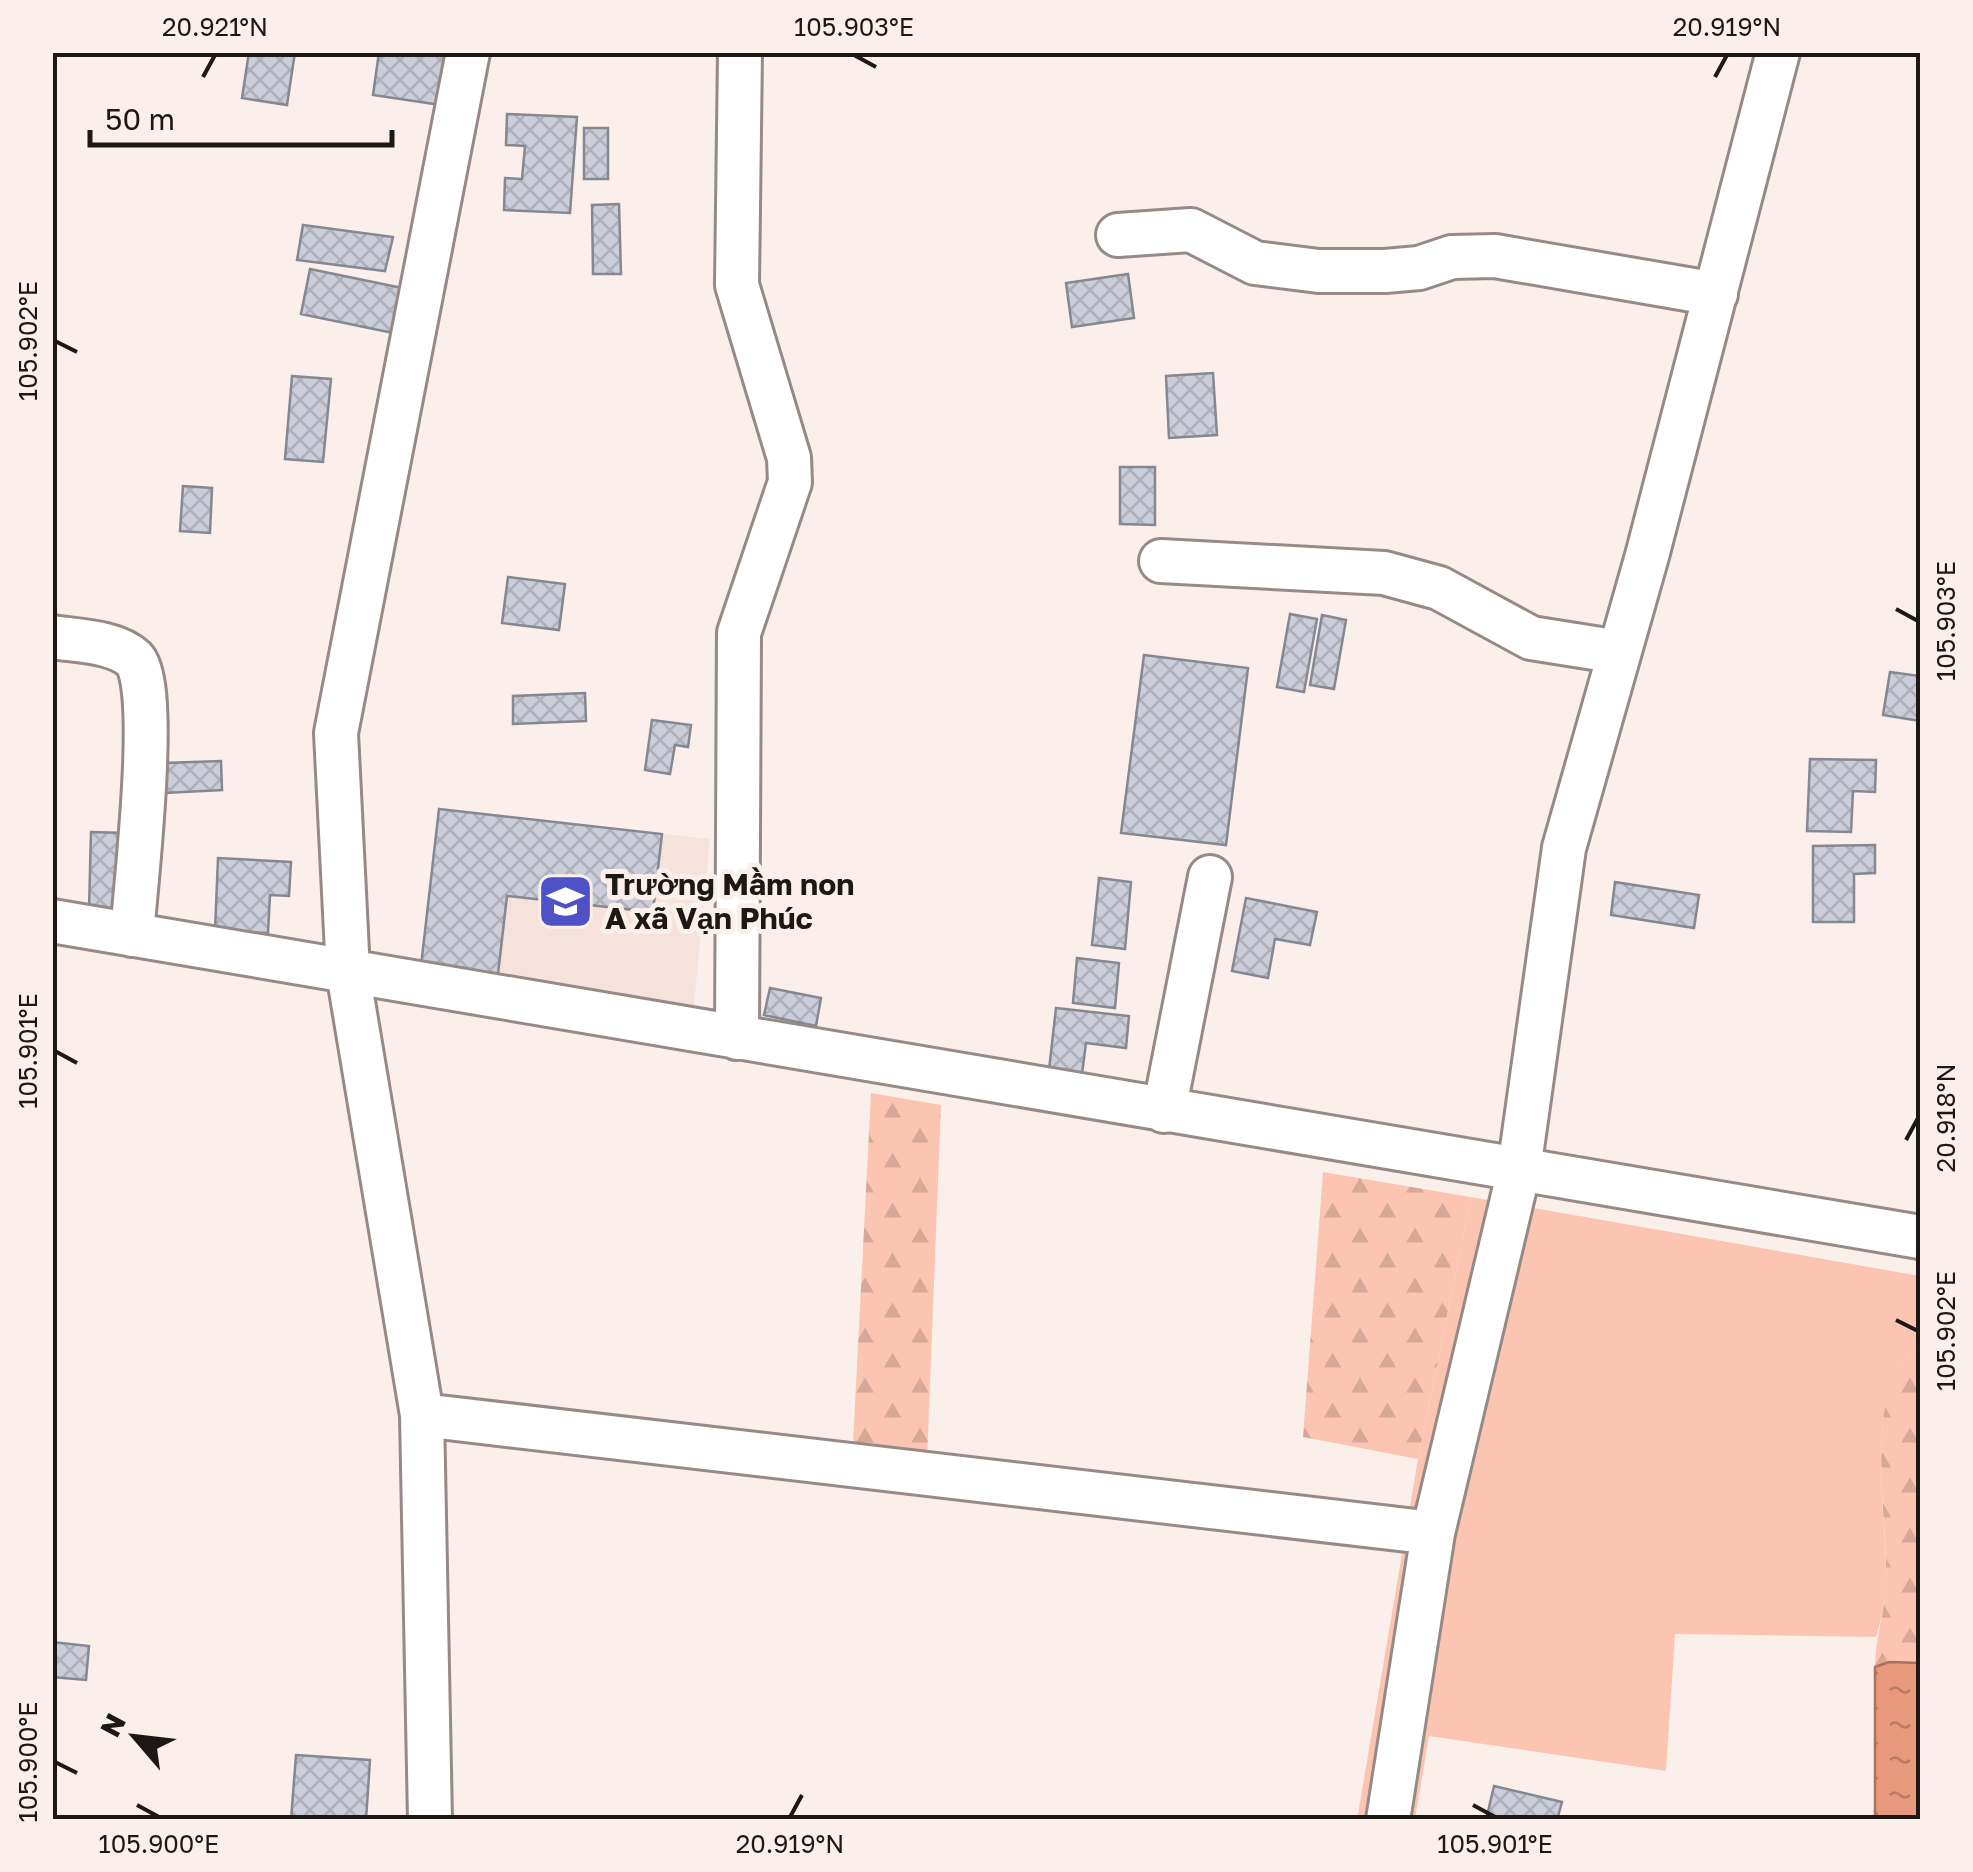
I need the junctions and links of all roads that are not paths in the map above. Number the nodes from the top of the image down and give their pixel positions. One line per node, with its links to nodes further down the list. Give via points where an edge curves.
1 (468, 52): 12 (street, via 336,733)
2 (740, 52): 13 (street, via 737,285 789,458 790,482 739,633)
3 (1778, 52): 5 (street)
4 (1118, 235): 5 (street, via 1191,230 1255,263 1319,271 1385,271 1494,256)
5 (1716, 294): 8 (street)
6 (1161, 562): 8 (street, via 1384,574 1439,588 1531,638)
7 (52, 637): 11 (street, via 118,649 142,673 147,722)
8 (1619, 652): 15 (street, via 1564,848)
9 (1210, 877): 14 (street)
10 (52, 921): 11 (street)
11 (132, 935): 12 (street)
12 (348, 972): 13 (street); 17 (street)
13 (736, 1038): 14 (street)
14 (1164, 1111): 15 (street)
15 (1519, 1170): 16 (street); 18 (street)
16 (1920, 1238)
17 (422, 1414): 18 (street); 19 (street)
18 (1432, 1533): 20 (street)
19 (430, 1820)
20 (1388, 1820)

